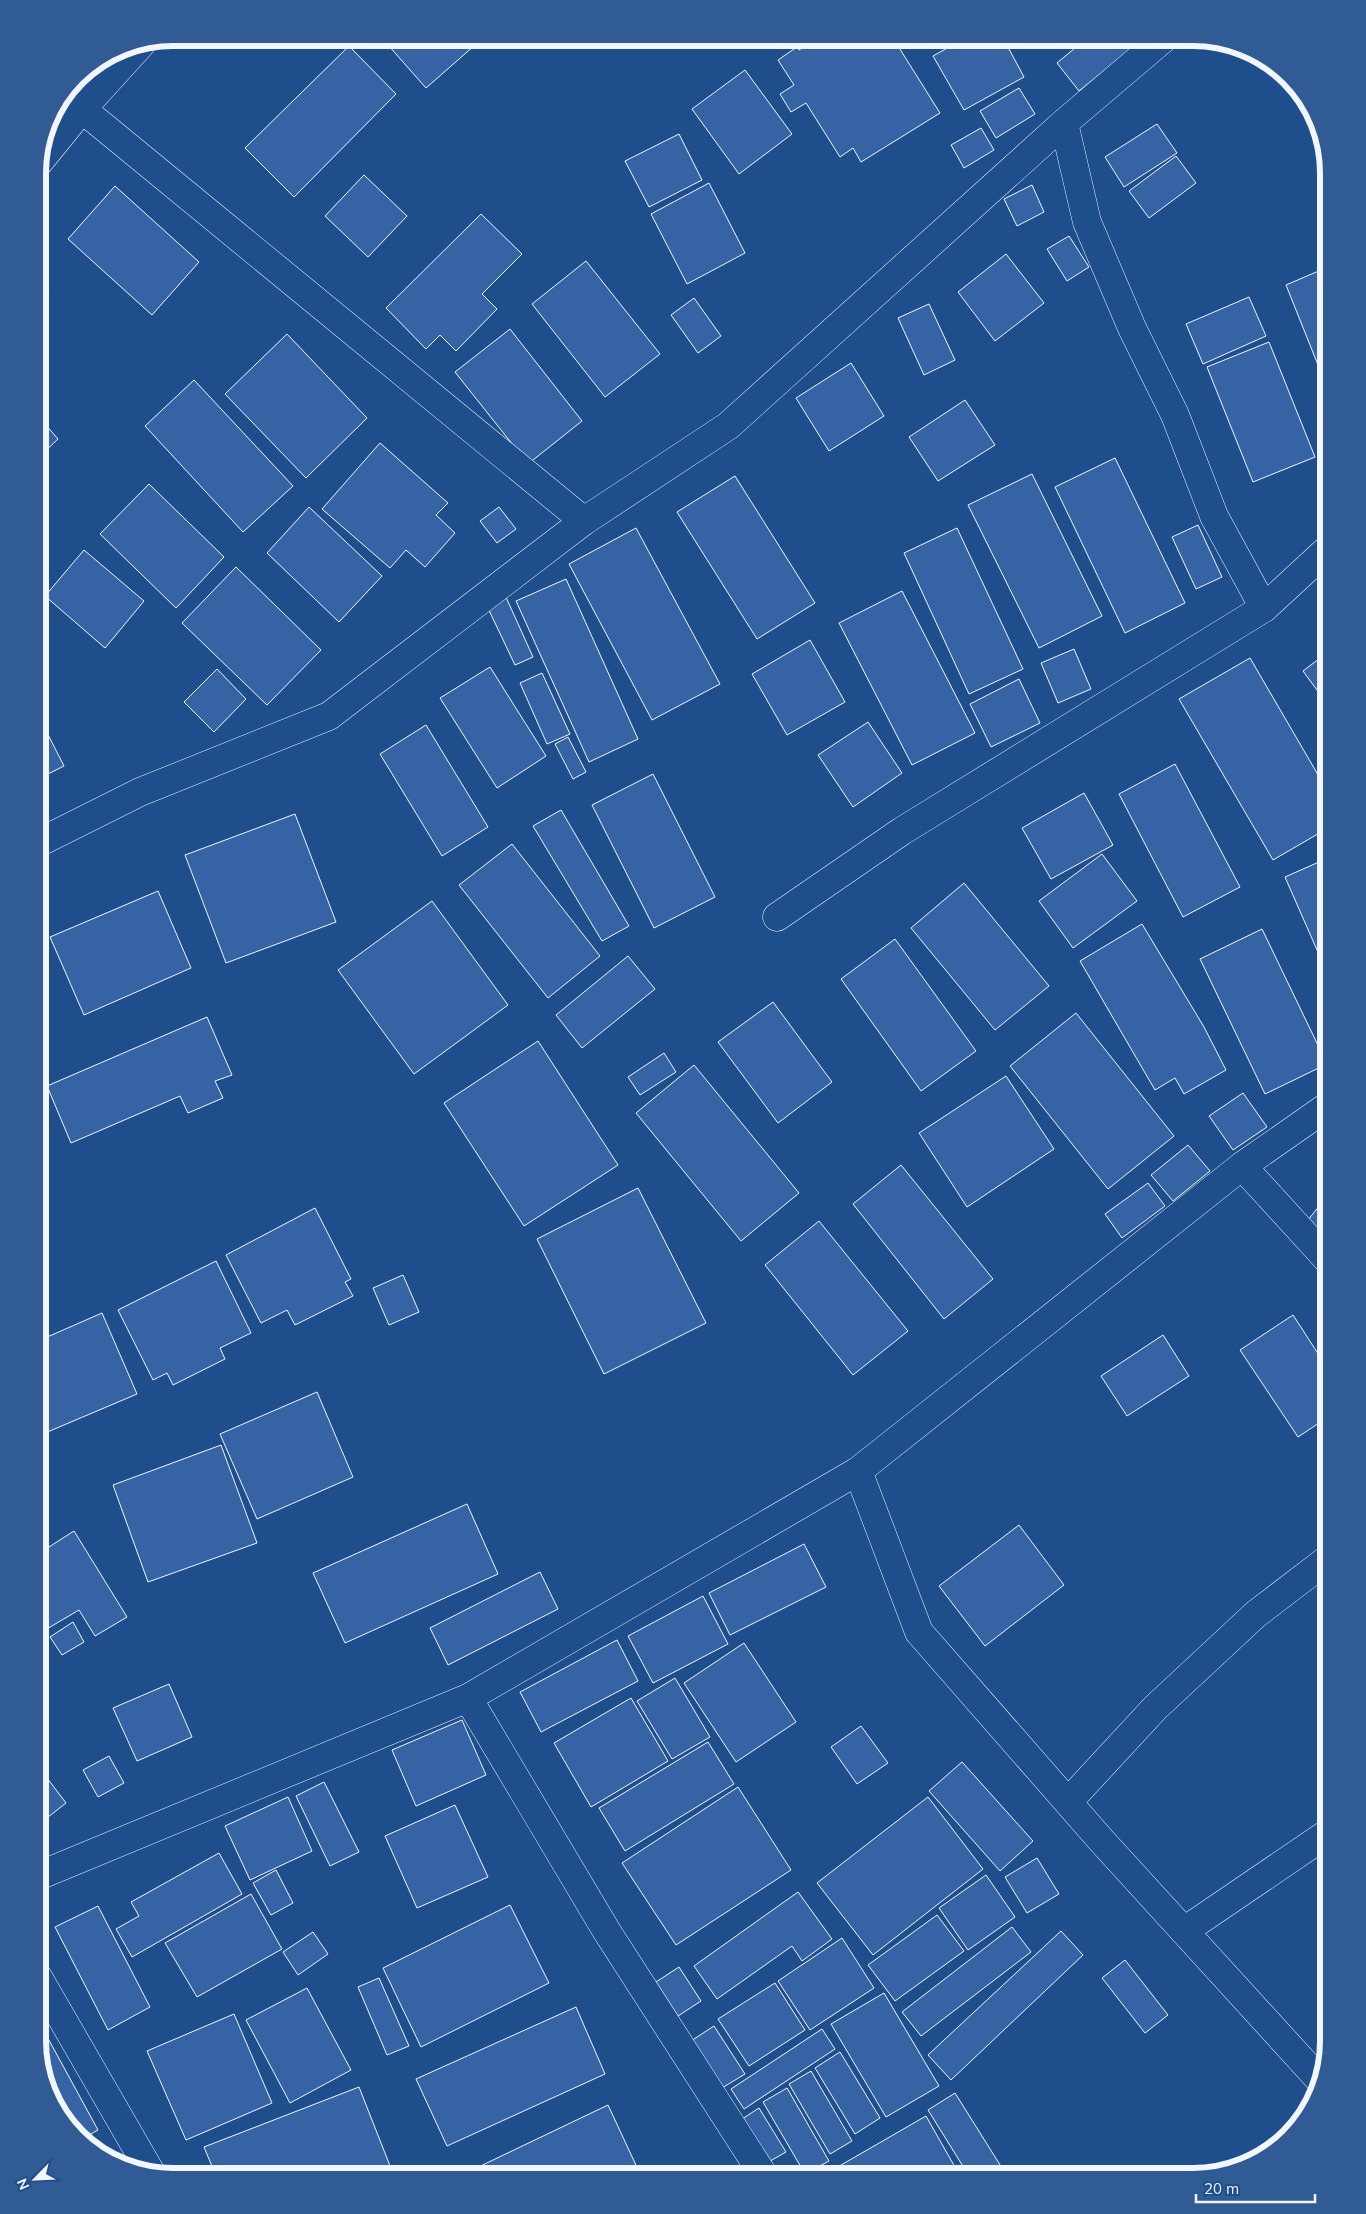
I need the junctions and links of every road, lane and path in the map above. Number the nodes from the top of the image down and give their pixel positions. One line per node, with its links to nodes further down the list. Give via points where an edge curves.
1 (1153, 47): 4 (street)
2 (129, 55): 3 (street)
3 (71, 105): 5 (street); 6 (street)
4 (1064, 123): 6 (street, via 728,426); 8 (street, via 1087,222 1132,328 1175,415 1214,516)
5 (51, 140)
6 (584, 521): 9 (street, via 330,716 140,792)
7 (1320, 556): 8 (street)
8 (1264, 608): 10 (street, via 902,831)
9 (47, 839)
10 (777, 917)
11 (1320, 1112): 12 (street)
12 (1242, 1166): 13 (street); 14 (street)
13 (1320, 1251)
14 (858, 1471): 16 (street); 17 (street, via 919,1632)
15 (1320, 1565): 17 (street, via 1256,1614 1155,1708)
16 (468, 1698): 19 (street); 24 (street, via 606,1930)
17 (1068, 1802): 20 (street)
18 (1320, 1839): 20 (street)
19 (46, 1873)
20 (1184, 1931): 22 (street)
21 (46, 1991): 23 (street)
22 (1315, 2074)
23 (146, 2164)
24 (759, 2168)

